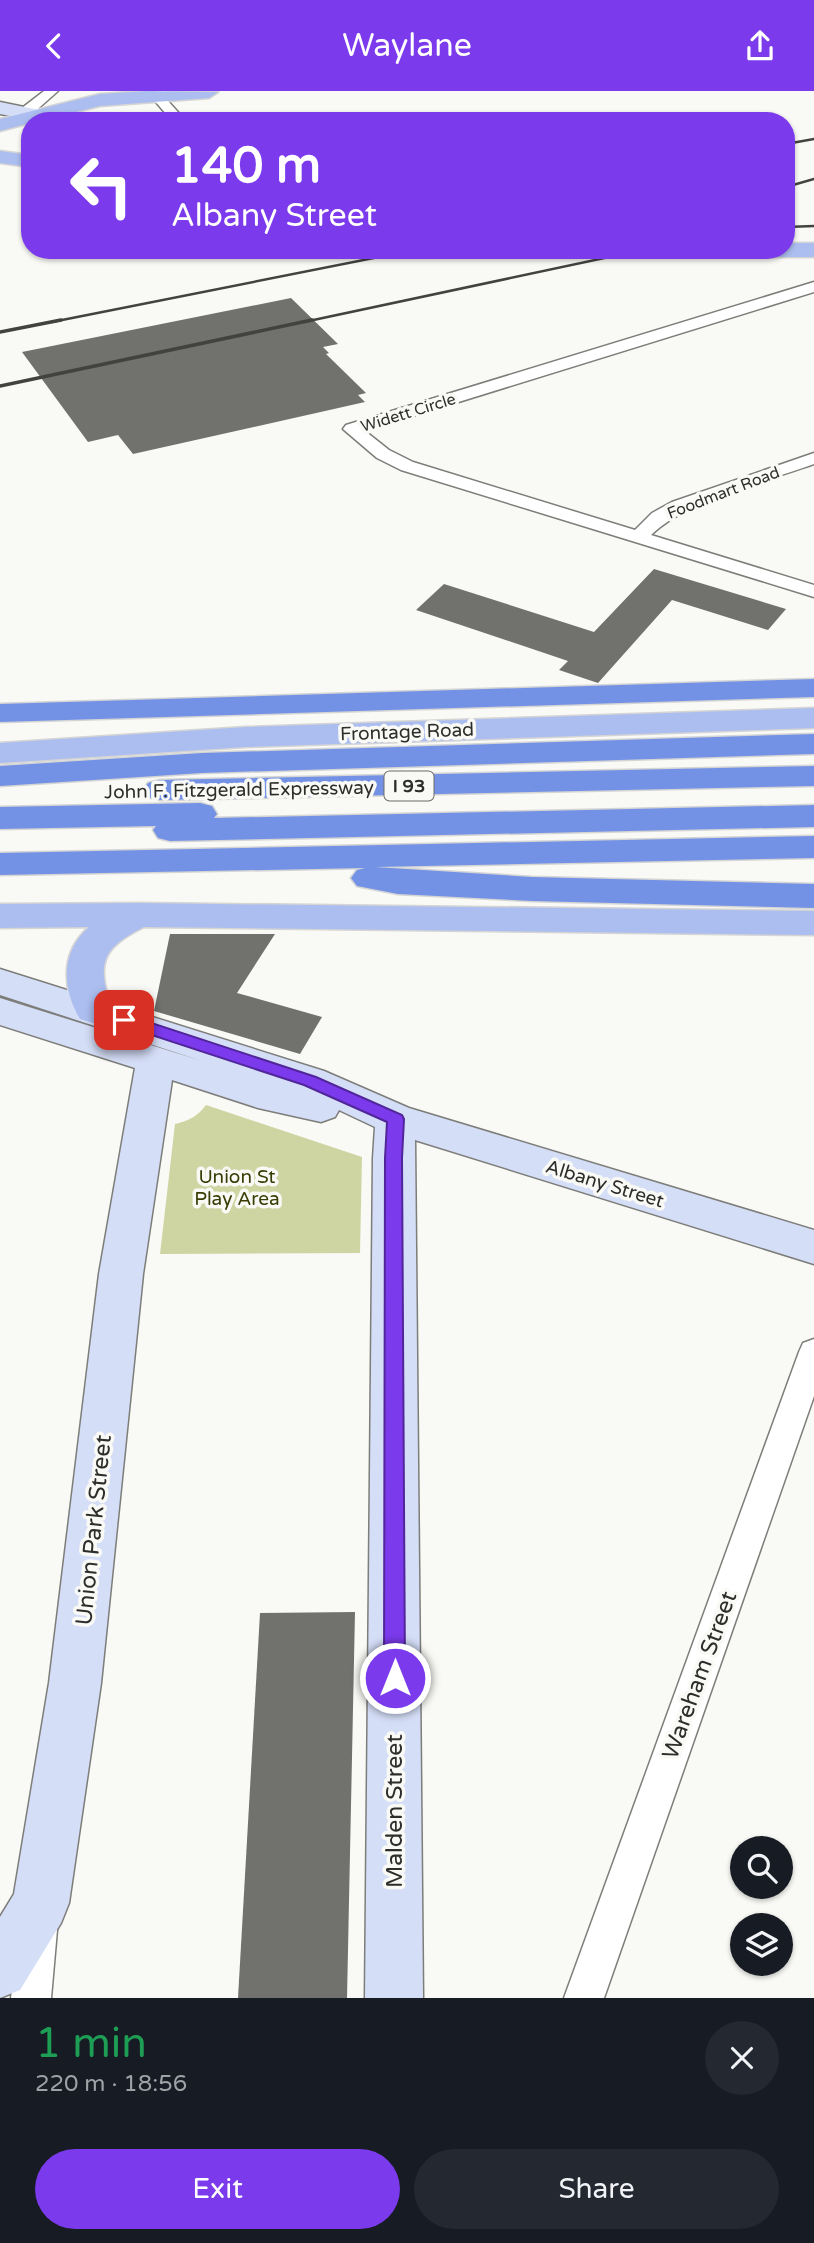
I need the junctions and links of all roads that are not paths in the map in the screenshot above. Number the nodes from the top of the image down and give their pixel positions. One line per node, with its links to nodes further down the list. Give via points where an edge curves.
1 (51, 92): 4 (main road, via 60,100); 6 (street)
2 (214, 92): 3 (main road)
3 (144, 95): 4 (main road); 8 (main road); 9 (main road); 10 (street)
4 (83, 103): 7 (main road)
5 (0, 108): 11 (main road)
6 (39, 112)
7 (55, 112)
8 (64, 112)
9 (74, 112)
10 (168, 112)
11 (21, 114)
12 (21, 121): 13 (main road)
13 (0, 125)
14 (0, 157): 15 (main road)
15 (21, 160)
16 (795, 250): 17 (main road)
17 (814, 250)
18 (814, 287): 20 (street, Widett Circle, via 352,429 399,463)
19 (814, 458): 20 (street, Foodmart Road, via 679,506)
20 (638, 537): 21 (street, Widett Circle)
21 (814, 591)
22 (814, 688): 23 (highway)
23 (77, 711): 24 (highway); 26 (highway)
24 (0, 713)
25 (814, 718): 28 (main road, Frontage Road, via 233,737)
26 (0, 723)
27 (814, 744): 30 (highway, via 229,762)
28 (0, 753)
29 (814, 776): 30 (highway, John F. Fitzgerald Expressway / I 93)
30 (1, 795): 31 (highway)
31 (814, 801)
32 (814, 816): 33 (highway)
33 (0, 833)
34 (814, 847): 35 (highway)
35 (239, 859): 36 (highway); 37 (highway, via 398,882)
36 (0, 864)
37 (814, 896)
38 (139, 915): 39 (main road); 40 (main road); 42 (main road, via 110,929 85,956 83,974)
39 (0, 916)
40 (814, 923)
41 (0, 982): 42 (main road, Albany Street)
42 (93, 1010): 45 (main road, Albany Street, via 310,1081)
43 (0, 1011): 44 (main road, Albany Street)
44 (156, 1061): 45 (main road, Albany Street, via 258,1093); 48 (main road, Union Park Street, via 121,1274 75,1683)
45 (396, 1119): 46 (main road, Albany Street); 51 (main road, Malden Street)
46 (814, 1247)
47 (814, 1352): 52 (street, Wareham Street)
48 (41, 1903): 49 (main road); 50 (street, Union Park Street)
49 (0, 1970)
50 (31, 1998)
51 (394, 1998)
52 (583, 1998)

